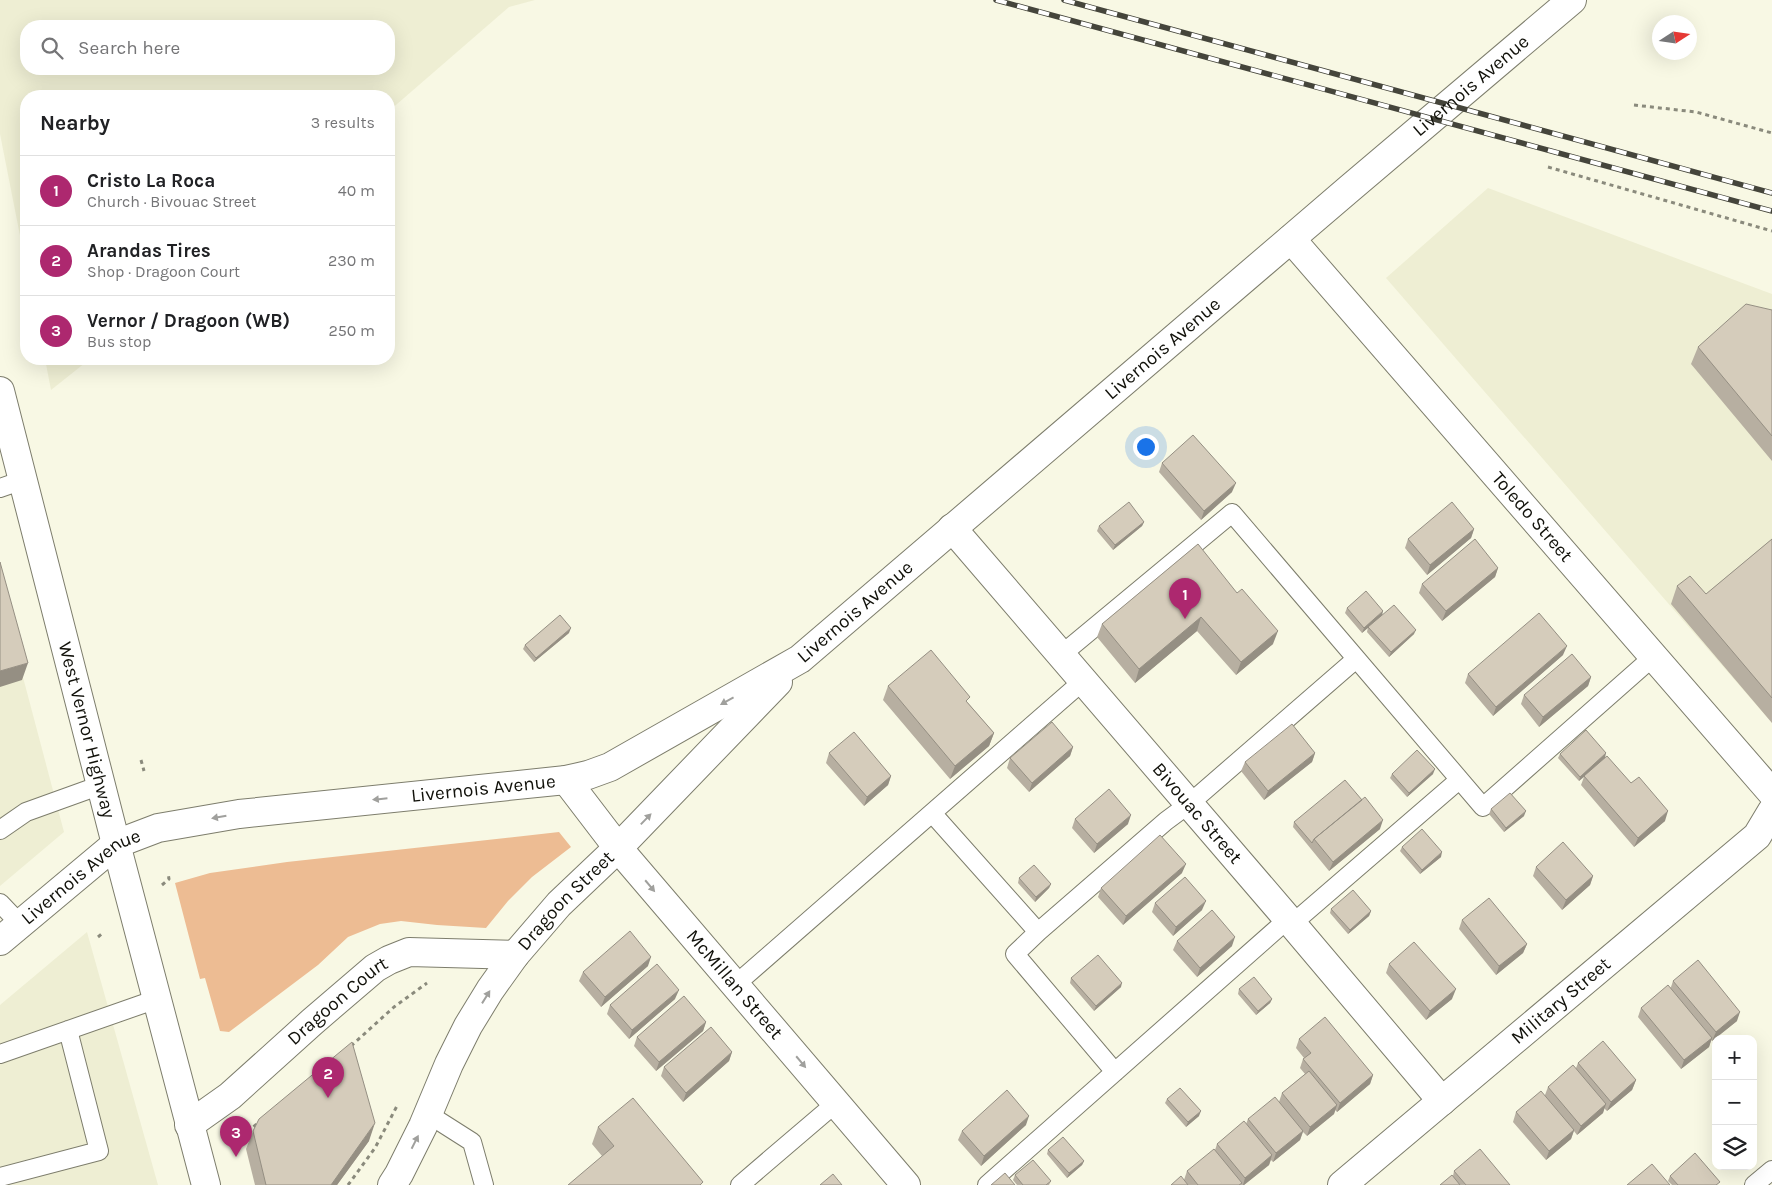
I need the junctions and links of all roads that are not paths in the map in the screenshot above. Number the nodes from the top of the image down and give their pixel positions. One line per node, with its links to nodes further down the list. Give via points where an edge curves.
1 (1572, 0): 2 (street, Livernois Avenue)
2 (1291, 239): 5 (street, Livernois Avenue); 7 (street, Toledo Street)
3 (0, 391): 4 (street, West Vernor Highway)
4 (11, 484): 13 (street, West Vernor Highway)
5 (952, 528): 6 (street, Bivouac Street); 8 (street, Livernois Avenue)
6 (1061, 655): 9 (lane, via 1232,513); 10 (street, Bivouac Street)
7 (1653, 657): 12 (lane, via 1483,807); 14 (street, Toledo Street)
8 (800, 659): 11 (street, Livernois Avenue, one-way to 11, via 610,767); 20 (street, Dragoon Street, one-way to 8)
9 (1356, 659): 12 (lane); 15 (lane)
10 (1083, 681): 15 (street, Bivouac Street); 17 (lane)
11 (566, 780): 19 (street, Livernois Avenue, one-way to 19, via 239,814 158,828); 20 (street, McMillan Street)
12 (1459, 780): 22 (lane)
13 (101, 786): 18 (lane, via 26,812); 19 (street, West Vernor Highway)
14 (1772, 793)
15 (1189, 804): 22 (street, Bivouac Street); 24 (lane)
16 (1772, 811): 32 (street, Military Street, via 1756,836)
17 (932, 813): 24 (lane); 27 (lane)
18 (0, 830)
19 (116, 844): 23 (street, Livernois Avenue); 28 (street, West Vernor Highway)
20 (618, 848): 26 (street, Dragoon Street, via 559,904); 27 (street, McMillan Street, one-way to 27)
21 (0, 903): 23 (lane)
22 (1290, 922): 31 (lane); 32 (street, Bivouac Street)
23 (20, 924): 25 (street, Livernois Avenue)
24 (1038, 932): 31 (lane, via 1015,954)
25 (0, 941)
26 (515, 955): 34 (street, Dragoon Street, one-way to 26, via 468,1026); 35 (street, Dragoon Court, via 409,952 389,960 375,968 230,1096)
27 (735, 985): 33 (street, McMillan Street, one-way to 33)
28 (157, 999): 29 (lane); 35 (street, West Vernor Highway)
29 (68, 1030): 30 (lane); 37 (lane, via 99,1151)
30 (0, 1054)
31 (1115, 1072): 43 (lane)
32 (1442, 1101): 44 (street, Military Street)
33 (836, 1103): 41 (lane); 42 (street, McMillan Street)
34 (428, 1114): 39 (street, Dragoon Street, one-way to 34); 40 (lane, via 472,1142)
35 (189, 1125): 38 (street, West Vernor Highway)
36 (1772, 1170): 45 (lane)
37 (0, 1177)
38 (206, 1185)
39 (392, 1185)
40 (484, 1185)
41 (740, 1185)
42 (906, 1185)
43 (988, 1185)
44 (1342, 1185)
45 (1754, 1185)

